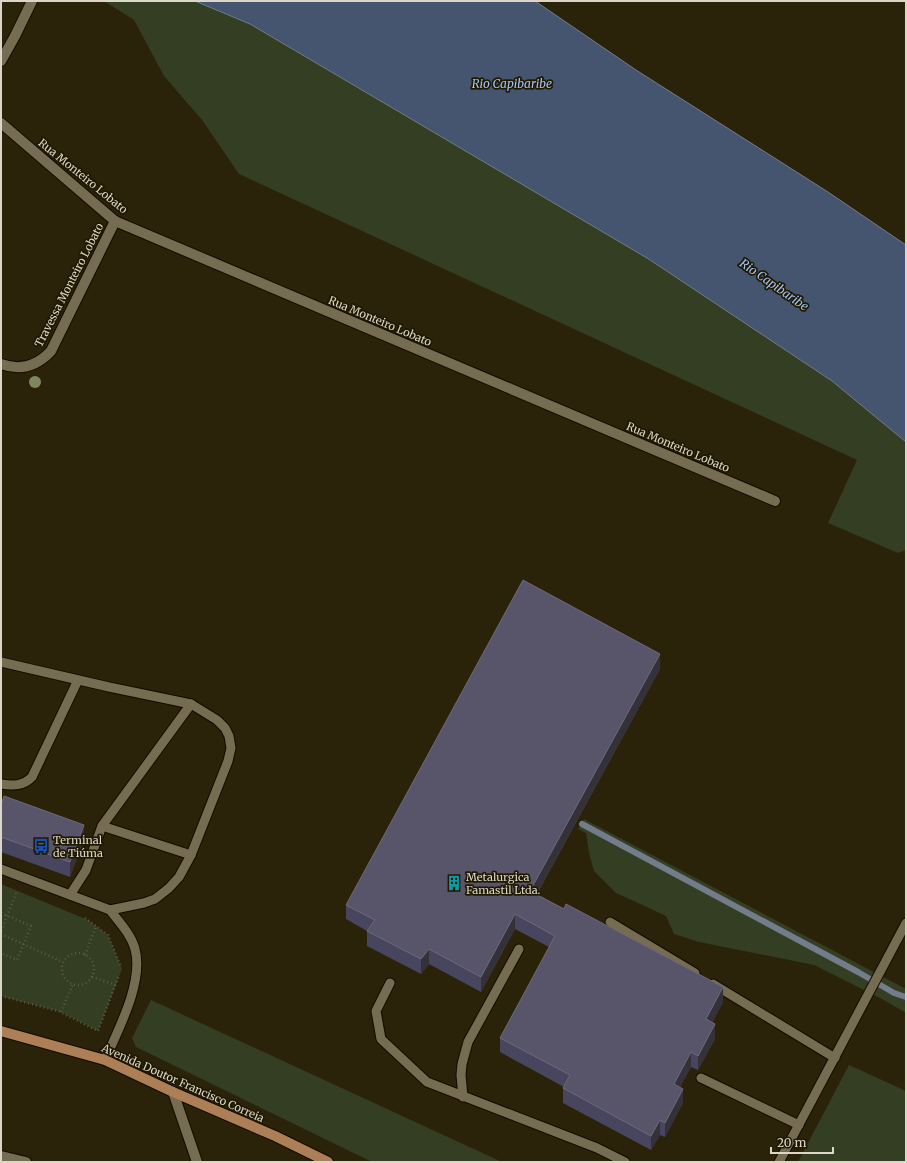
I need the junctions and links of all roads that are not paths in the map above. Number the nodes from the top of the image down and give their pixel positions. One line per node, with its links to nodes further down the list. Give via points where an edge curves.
1 (31, 2): 2 (street)
2 (1, 61)
3 (1, 123): 4 (street, Rua Monteiro Lobato)
4 (116, 220): 5 (street, Travessa Monteiro Lobato, via 51,351 44,359 22,368 10,368); 6 (street, Rua Monteiro Lobato)
5 (1, 364)
6 (775, 501)
7 (1, 663): 8 (lane)
8 (78, 680): 9 (lane); 10 (lane, via 32,777 21,784)
9 (191, 704): 11 (lane); 12 (lane, via 217,720 229,736 231,748)
10 (1, 784)
11 (102, 826): 12 (lane); 14 (lane, via 86,870)
12 (191, 855): 15 (lane, via 179,877 155,899)
13 (1, 869): 14 (lane)
14 (70, 895): 15 (lane)
15 (110, 910): 22 (lane, via 125,929 135,948 137,966 128,1006)
16 (610, 922): 21 (lane)
17 (906, 923): 21 (lane)
18 (519, 949): 25 (lane, via 468,1042 462,1064)
19 (390, 983): 25 (lane, via 376,1011 381,1039 427,1082)
20 (1, 1031): 22 (main road, Avenida Doutor Francisco Correia)
21 (835, 1058): 26 (lane)
22 (105, 1060): 24 (main road, Avenida Doutor Francisco Correia)
23 (701, 1078): 26 (lane)
24 (173, 1092): 29 (street); 30 (main road, Avenida Doutor Francisco Correia)
25 (463, 1097): 31 (lane, via 597,1148)
26 (799, 1125): 32 (lane)
27 (1, 1156): 28 (street)
28 (26, 1162)
29 (197, 1162)
30 (328, 1162)
31 (625, 1162)
32 (779, 1162)

